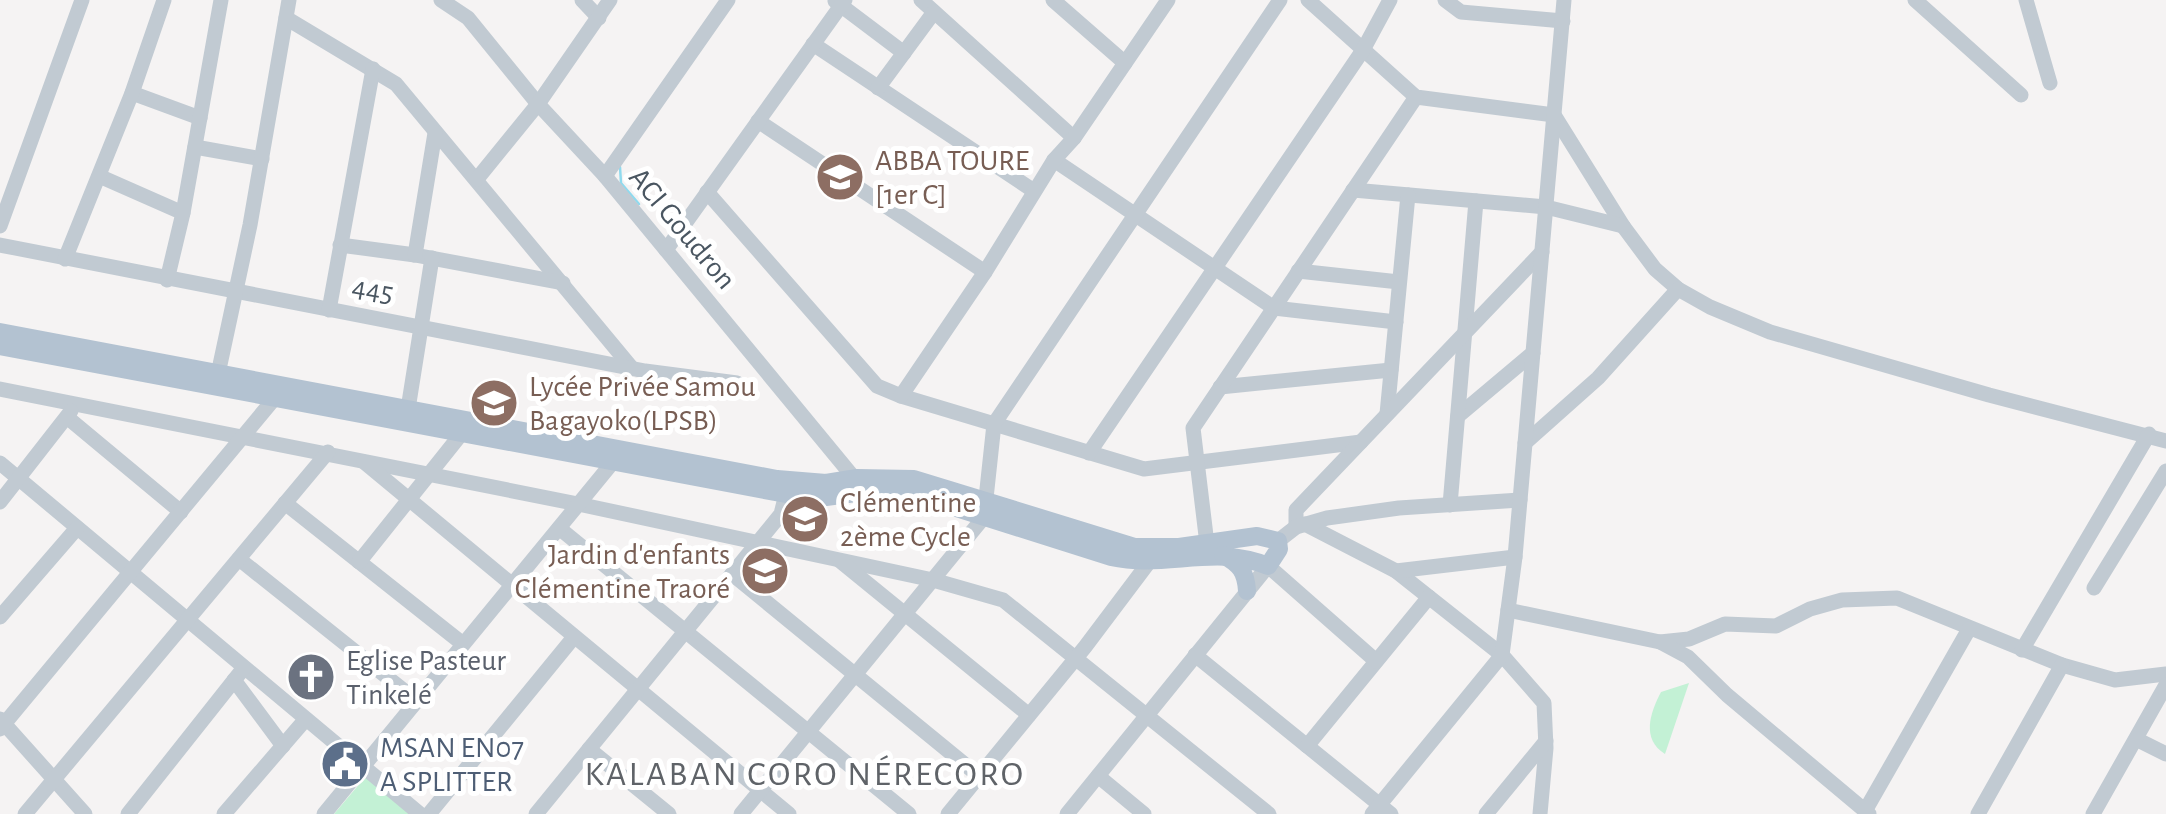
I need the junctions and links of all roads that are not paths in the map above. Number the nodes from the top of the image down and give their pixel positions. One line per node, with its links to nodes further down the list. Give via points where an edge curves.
1 (82, 0): 54 (street)
2 (164, 0): 31 (street)
3 (289, 0): 21 (street)
4 (442, 0): 34 (street, via 468,18)
5 (582, 0): 22 (street)
6 (610, 0): 22 (street)
7 (728, 0): 44 (street, ACI Goudron)
8 (921, 0): 20 (street)
9 (1053, 0): 27 (street)
10 (1280, 0): 53 (street)
11 (1308, 0): 25 (street)
12 (1390, 0): 25 (street)
13 (1445, 0): 23 (street, via 1462,12)
14 (1564, 0): 23 (street)
15 (1915, 0): 32 (street)
16 (2026, 0): 29 (street)
17 (218, 1): 36 (street)
18 (1164, 1): 27 (street)
19 (840, 2): 24 (street); 26 (street)
20 (934, 12): 26 (street); 39 (street)
21 (286, 18): 28 (street); 41 (street)
22 (598, 18): 34 (street)
23 (1562, 21): 35 (street)
24 (813, 44): 30 (street); 37 (street)
25 (1364, 50): 33 (street); 63 (street)
26 (904, 52): 30 (street)
27 (1125, 64): 39 (street)
28 (373, 70): 38 (street, via 396,84); 56 (street)
29 (2050, 83)
30 (878, 88): 47 (street)
31 (132, 93): 36 (street); 43 (street)
32 (2020, 94)
33 (1416, 97): 35 (street); 46 (street)
34 (538, 104): 44 (street); 45 (street)
35 (1554, 115): 51 (street); 55 (street)
36 (200, 118): 40 (street)
37 (758, 121): 48 (street); 65 (street)
38 (436, 133): 45 (street); 60 (street)
39 (1074, 138): 42 (street)
40 (195, 147): 41 (street); 52 (street)
41 (262, 159): 70 (street)
42 (1054, 160): 47 (street); 53 (street)
43 (100, 176): 52 (street); 62 (street)
44 (605, 176): 58 (street, ACI Goudron)
45 (477, 179): 68 (street)
46 (1353, 190): 49 (street); 64 (street)
47 (1034, 191): 65 (street)
48 (707, 192): 58 (street); 85 (street, via 877,386)
49 (1408, 195): 50 (street); 67 (street)
50 (1476, 201): 51 (street); 75 (street)
51 (1546, 207): 55 (street); 59 (street)
52 (184, 213): 66 (street)
53 (1136, 216): 63 (street); 91 (street)
54 (0, 226)
55 (1623, 226): 69 (street)
56 (340, 244): 60 (street); 72 (street)
57 (0, 246): 62 (street, 445)
58 (666, 250): 106 (street, ACI Goudron)
59 (1542, 252): 75 (street); 78 (street)
60 (414, 254): 61 (street)
61 (432, 258): 68 (street); 74 (street)
62 (65, 259): 66 (street, 445)
63 (1215, 268): 71 (street); 98 (street)
64 (1298, 271): 67 (street); 71 (street)
65 (985, 272): 85 (street)
66 (167, 280): 70 (street, 445)
67 (1400, 282): 73 (street)
68 (563, 283): 79 (street)
69 (1678, 290): 94 (street, via 1770,332); 96 (street, via 1598,378)
70 (235, 292): 72 (street, 445); 81 (street)
71 (1274, 308): 73 (street); 83 (street)
72 (329, 310): 74 (street, 445)
73 (1396, 322): 80 (street)
74 (421, 326): 79 (street, 445); 87 (street)
75 (1466, 331): 89 (street); 90 (street)
76 (0, 332): 81 (main road)
77 (0, 346): 86 (main road)
78 (1533, 353): 90 (street); 96 (street)
79 (631, 367): 82 (street, 445)
80 (1391, 370): 83 (street); 89 (street)
81 (218, 374): 87 (main road)
82 (738, 383)
83 (1220, 387): 102 (street, via 1193,428)
84 (0, 389): 88 (street)
85 (901, 396): 91 (street)
86 (274, 400): 92 (main road); 93 (street)
87 (408, 409): 106 (main road, via 797,482)
88 (71, 411): 93 (street); 105 (street); 115 (street)
89 (1387, 414): 95 (street)
90 (1458, 416): 113 (street)
91 (994, 424): 98 (street); 114 (street)
92 (462, 433): 100 (main road); 104 (street)
93 (244, 435): 97 (street); 115 (street)
94 (2161, 438): 145 (street)
95 (1361, 442): 102 (street); 116 (street, via 1296,510)
96 (1525, 442): 108 (street)
97 (328, 452): 99 (street); 111 (street)
98 (1089, 453): 102 (street, via 1144,469)
99 (361, 459): 104 (street); 110 (street)
100 (612, 462): 107 (main road); 112 (street)
101 (0, 463): 105 (street)
102 (1198, 464): 121 (street)
103 (2166, 471): 133 (street)
104 (430, 474): 110 (street); 112 (street)
105 (19, 479): 109 (street); 117 (street)
106 (860, 485): 107 (main road, via 826,497); 114 (main road)
107 (786, 494): 120 (street, via 781,514)
108 (1520, 500): 113 (street); 122 (street)
109 (0, 502)
110 (409, 502): 125 (street); 132 (street)
111 (286, 503): 123 (street); 125 (street)
112 (578, 504): 118 (street); 120 (street)
113 (1450, 504): 116 (street)
114 (985, 509): 121 (main road, via 1135,548); 126 (main road, via 1111,557); 131 (street)
115 (181, 512): 129 (street)
116 (1300, 525): 119 (street); 128 (street)
117 (77, 528): 129 (street); 138 (street)
118 (559, 528): 132 (street); 141 (street)
119 (1278, 540): 121 (main road, via 1257,536); 127 (main road)
120 (757, 543): 124 (street); 130 (street)
121 (1215, 549): 126 (main road); 127 (main road); 134 (main road, via 1238,563)
122 (1515, 556): 128 (street); 136 (street)
123 (239, 558): 139 (street); 156 (street)
124 (837, 559): 131 (street); 137 (street)
125 (359, 562): 144 (street)
126 (1149, 562): 148 (street)
127 (1268, 566): 134 (street); 149 (street)
128 (1396, 571): 135 (street)
129 (130, 573): 139 (street); 160 (street)
130 (732, 574): 141 (street); 153 (street)
131 (932, 580): 137 (street); 148 (street, via 1003,600)
132 (511, 586): 142 (street); 144 (street)
133 (2094, 588)
134 (1247, 591): 146 (street)
135 (1429, 597): 147 (street); 149 (street)
136 (1508, 610): 143 (street); 147 (street)
137 (905, 614): 153 (street); 157 (street)
138 (0, 617)
139 (187, 621): 152 (street); 171 (street)
140 (1969, 630): 143 (street, via 1896,598 1881,598 1842,600 1776,626 1725,624); 145 (street); 175 (street)
141 (685, 631): 155 (street); 161 (street)
142 (574, 638): 155 (street); 182 (street)
143 (1660, 642): 175 (street, via 1688,657)
144 (463, 644): 156 (street)
145 (2022, 650): 150 (street)
146 (1195, 654): 158 (street); 165 (street)
147 (1502, 654): 163 (street, via 1544,704); 173 (street)
148 (1077, 657): 157 (street); 158 (street)
149 (1376, 661): 165 (street)
150 (2062, 665): 151 (street, via 2116,680); 193 (street)
151 (2166, 674)
152 (239, 675): 159 (street); 164 (street); 178 (street)
153 (855, 675): 161 (street); 169 (street)
154 (2166, 685): 162 (street)
155 (638, 690): 166 (street); 172 (street)
156 (417, 701): 168 (street)
157 (1029, 715): 169 (street)
158 (1148, 715): 170 (street); 190 (street)
159 (305, 720): 164 (street); 168 (street)
160 (1, 724): 171 (street)
161 (808, 732): 172 (street); 186 (street)
162 (2136, 739): 167 (street); 194 (street)
163 (1546, 741): 191 (street); 192 (street)
164 (282, 746): 179 (street)
165 (1307, 746): 173 (street)
166 (589, 749): 174 (street); 183 (street)
167 (2166, 754)
168 (362, 768): 180 (street); 181 (street)
169 (979, 776): 187 (street)
170 (1098, 776): 188 (street); 189 (street)
171 (54, 780): 176 (street); 177 (street)
172 (760, 790): 184 (street); 185 (street)
173 (1381, 811)
174 (542, 812)
175 (1867, 812)
176 (25, 814)
177 (84, 814)
178 (128, 814)
179 (224, 814)
180 (324, 814)
181 (420, 814)
182 (428, 814)
183 (669, 814)
184 (741, 814)
185 (788, 814)
186 (909, 814)
187 (948, 814)
188 (1067, 814)
189 (1144, 814)
190 (1268, 814)
191 (1486, 814)
192 (1540, 814)
193 (1978, 814)
194 (2094, 814)

